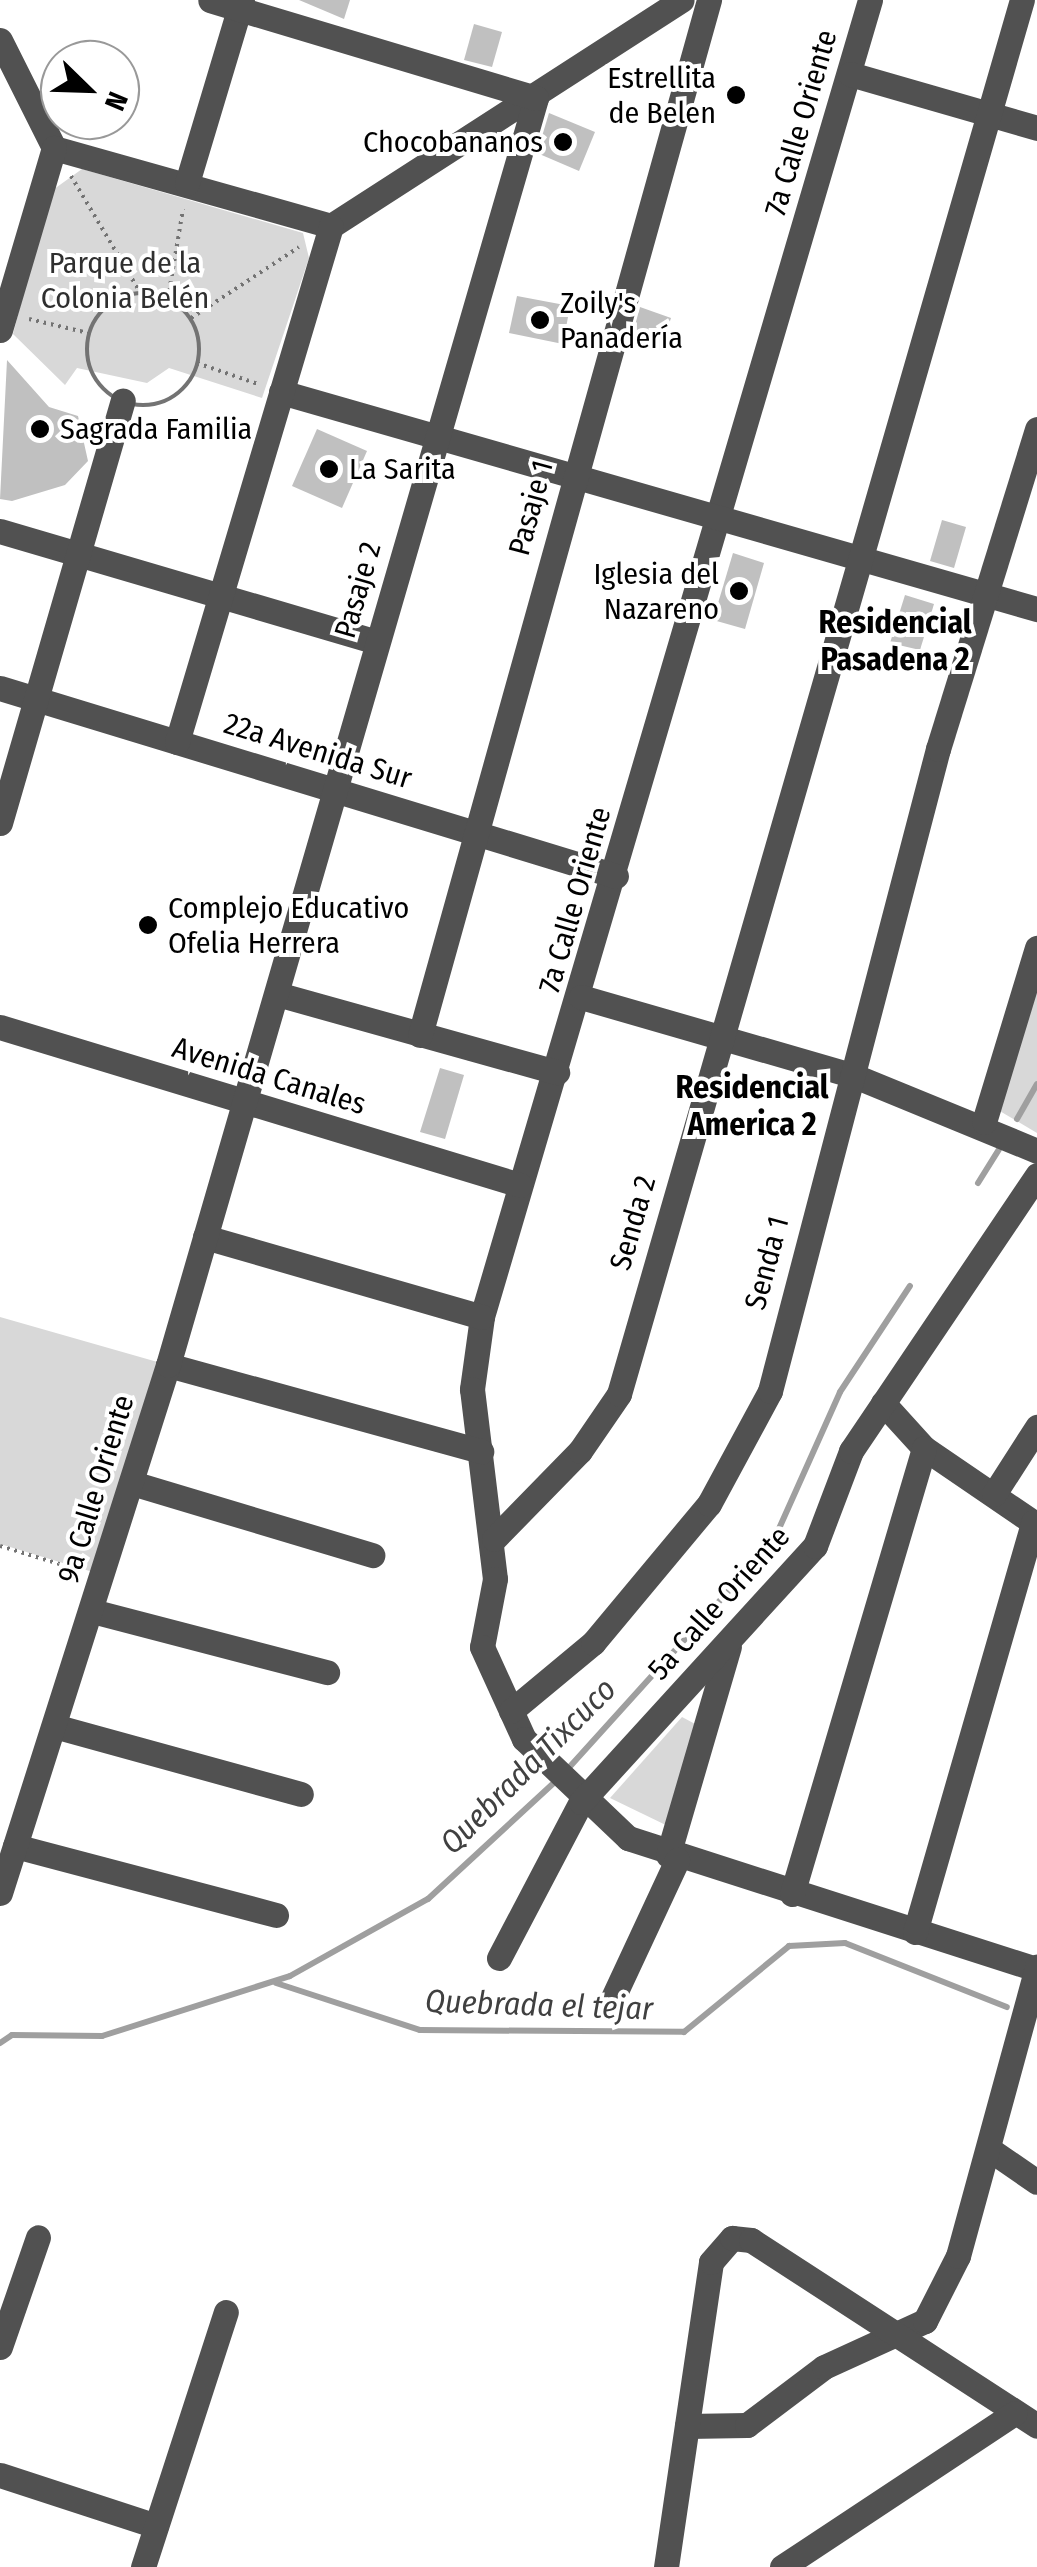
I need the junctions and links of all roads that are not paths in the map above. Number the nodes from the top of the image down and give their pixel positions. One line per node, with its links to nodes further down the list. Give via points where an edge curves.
1 (210, 0): 6 (street)
2 (682, 0): 9 (street)
3 (709, 0): 20 (street, Pasaje 1)
4 (870, 0): 8 (street, 7a Calle Oriente)
5 (1022, 0): 10 (street)
6 (241, 4): 9 (street); 13 (street)
7 (0, 40): 12 (street)
8 (850, 74): 10 (street); 21 (street, 7a Calle Oriente)
9 (536, 98): 14 (street); 19 (street, Pasaje 2)
10 (988, 114): 11 (street); 24 (street, Senda 2)
11 (1037, 128)
12 (54, 148): 13 (street); 15 (street)
13 (187, 183): 14 (street)
14 (331, 226): 16 (street)
15 (2, 319)
16 (281, 392): 19 (street); 26 (street)
17 (122, 401): 23 (street)
18 (1037, 429): 25 (street, Senda 1)
19 (437, 437): 20 (street); 28 (street, Pasaje 2)
20 (573, 478): 21 (street); 35 (street, Pasaje 1)
21 (719, 518): 24 (street); 36 (street, 7a Calle Oriente)
22 (0, 531): 23 (street)
23 (78, 556): 26 (street); 30 (street)
24 (856, 556): 25 (street); 42 (street, Senda 2)
25 (985, 592): 27 (street); 44 (street, Senda 1)
26 (220, 598): 28 (street); 31 (street)
27 (1037, 609)
28 (376, 642): 32 (street, Pasaje 2)
29 (0, 688): 30 (street, 22a Avenida Sur)
30 (36, 699): 31 (street, 22a Avenida Sur); 33 (street)
31 (176, 742): 32 (street, 22a Avenida Sur)
32 (334, 790): 35 (street, 22a Avenida Sur); 38 (street, Pasaje 2)
33 (4, 792): 34 (street)
34 (0, 822)
35 (476, 834): 36 (street, 22a Avenida Sur); 41 (street, Pasaje 1)
36 (616, 876): 39 (street, 7a Calle Oriente)
37 (1037, 948): 46 (street)
38 (277, 994): 41 (street); 45 (street, Pasaje 2)
39 (581, 997): 42 (street); 43 (street, 7a Calle Oriente)
40 (0, 1027): 45 (street, Avenida Canales)
41 (420, 1035): 43 (street)
42 (720, 1037): 44 (street); 60 (street, Senda 2, via 619,1394 580,1450)
43 (557, 1072): 49 (street, 7a Calle Oriente)
44 (852, 1075): 46 (street); 65 (street, Senda 1, via 770,1390 744,1454 593,1643)
45 (244, 1102): 49 (street, Avenida Canales); 50 (street, 9a Calle Oriente)
46 (984, 1122): 47 (street)
47 (1037, 1151)
48 (1037, 1175): 53 (street, 5a Calle Oriente)
49 (520, 1185): 51 (street, 7a Calle Oriente)
50 (205, 1236): 51 (street); 52 (street, 9a Calle Oriente)
51 (482, 1317): 56 (street, 7a Calle Oriente, via 472,1389)
52 (168, 1364): 56 (street); 57 (street, 9a Calle Oriente)
53 (884, 1403): 55 (street); 63 (street, 5a Calle Oriente, via 851,1452 815,1546)
54 (1037, 1427): 58 (street)
55 (924, 1448): 58 (street); 72 (street)
56 (481, 1451): 60 (street, 7a Calle Oriente)
57 (132, 1483): 61 (street); 62 (street, 9a Calle Oriente)
58 (994, 1494): 59 (street)
59 (1035, 1524): 74 (street)
60 (494, 1539): 65 (street, 7a Calle Oriente, via 482,1647)
61 (372, 1555)
62 (92, 1611): 64 (street); 66 (street, 9a Calle Oriente)
63 (730, 1642): 67 (street, 5a Calle Oriente); 70 (street)
64 (327, 1672)
65 (511, 1711): 67 (street, 7a Calle Oriente)
66 (54, 1726): 68 (street); 69 (street, 9a Calle Oriente)
67 (567, 1787): 70 (street); 75 (street, 5a Calle Oriente)
68 (300, 1794)
69 (15, 1846): 71 (street, 9a Calle Oriente); 73 (street)
70 (673, 1858): 72 (street); 77 (street)
71 (0, 1893)
72 (792, 1894): 74 (street)
73 (276, 1915)
74 (906, 1929): 76 (street)
75 (500, 1958)
76 (1037, 1968): 78 (street)
77 (610, 2004)
78 (989, 2148): 79 (street); 82 (street, via 944,2293)
79 (1037, 2182)
80 (38, 2237): 83 (street)
81 (226, 2312): 87 (street)
82 (901, 2339): 84 (street); 85 (street, via 824,2367 746,2425); 85 (street, via 751,2240 724,2243 711,2262)
83 (0, 2347)
84 (1026, 2420): 90 (street)
85 (686, 2426): 89 (street)
86 (0, 2476): 87 (street)
87 (156, 2526): 88 (street)
88 (143, 2567)
89 (666, 2567)
90 (782, 2567)

